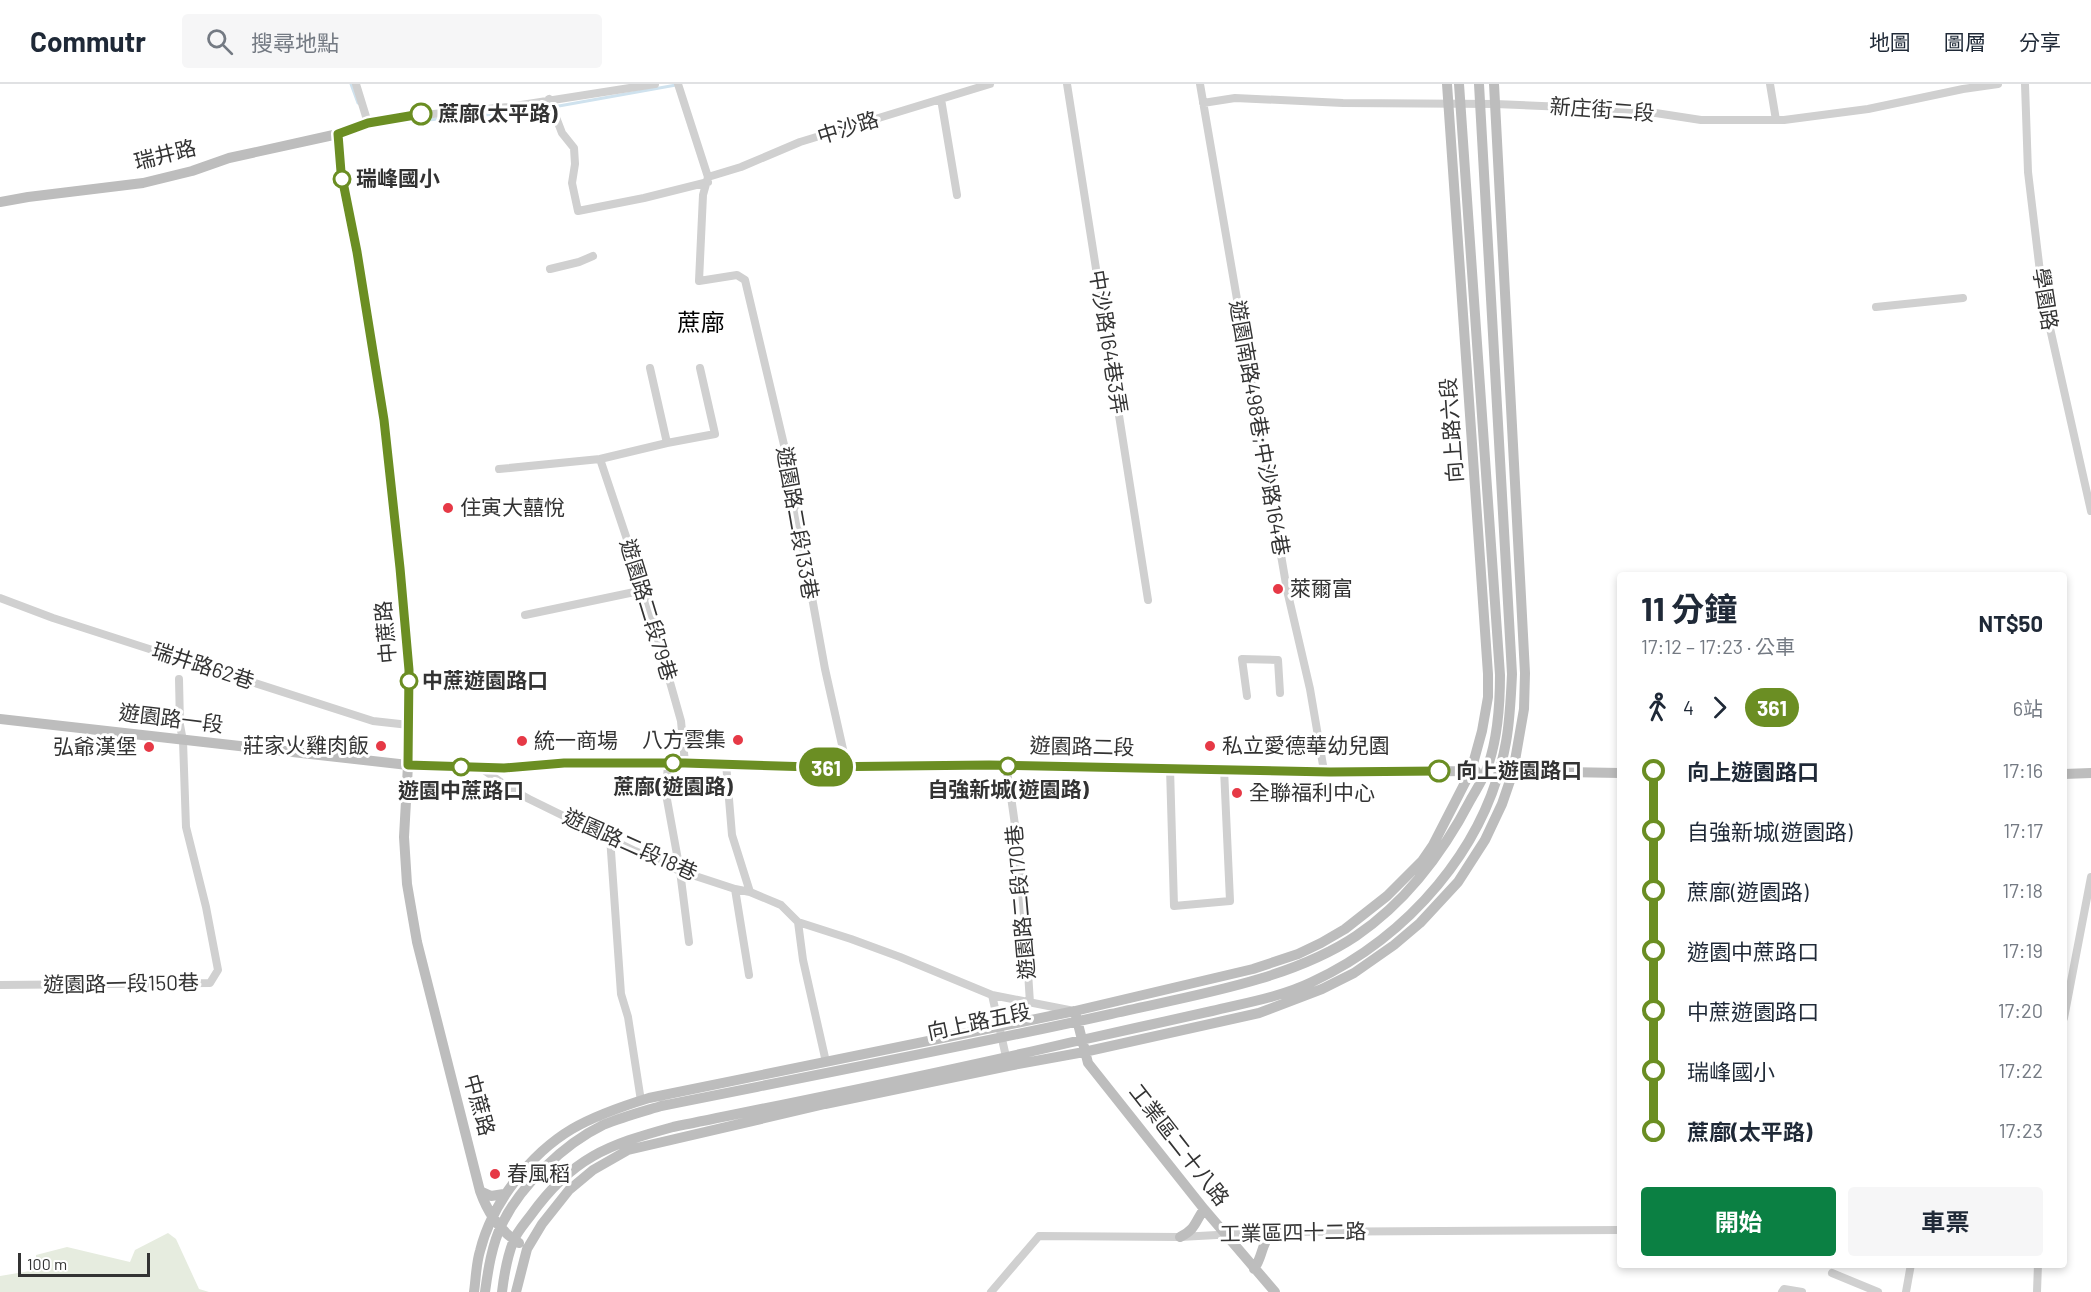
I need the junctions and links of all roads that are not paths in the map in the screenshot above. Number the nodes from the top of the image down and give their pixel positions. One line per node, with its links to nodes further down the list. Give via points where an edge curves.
1 (356, 84): 23 (street)
2 (655, 84): 15 (street)
3 (678, 84): 25 (street)
4 (990, 84): 16 (street, 中沙路)
5 (1067, 84): 40 (street, 中沙路164巷3弄)
6 (1200, 84): 17 (street, 遊園南路498巷;中沙路164巷)
7 (1447, 84): 18 (main road, 向上路六段)
8 (1459, 84): 20 (main road, 向上路六段)
9 (1479, 84): 21 (main road)
10 (1494, 84): 19 (main road)
11 (1770, 84): 22 (street)
12 (1998, 84): 14 (street, 新庄街二段)
13 (2025, 84): 37 (street, 學園路, via 2028,172 2043,297)
14 (1962, 86): 22 (street, 新庄街二段, via 1868,109)
15 (549, 99): 23 (street); 25 (street, 中沙路, via 562,133 574,148 572,183 578,211)
16 (941, 99): 25 (street, 中沙路, via 800,142); 26 (street)
17 (1203, 103): 18 (street, 新庄街二段, via 1235,98); 58 (street, 遊園南路498巷;中沙路164巷, via 1287,591)
18 (1448, 104): 20 (street, 新庄街二段); 59 (main road, 向上路六段, via 1488,674 1482,731)
19 (1496, 104): 21 (street, 新庄街二段); 22 (street, 新庄街二段, via 1636,110 1701,120); 61 (main road, via 1525,673 1524,709)
20 (1460, 105): 21 (street, 新庄街二段); 57 (main road, 向上路六段, via 1500,675 1500,712)
21 (1480, 105): 60 (main road, via 1512,674 1506,743)
22 (1776, 120)
23 (368, 123): 24 (street)
24 (338, 134): 27 (main road, 瑞井路, via 143,183); 46 (street, 中蔗路, via 341,172 384,420 409,670)
25 (708, 180): 54 (street, 遊園路二段133巷, via 703,195 699,282 737,276 745,280 785,449 825,669)
26 (957, 195)
27 (0, 202)
28 (592, 256): 29 (street)
29 (550, 269)
30 (1963, 298): 31 (street)
31 (1876, 307)
32 (650, 368): 34 (street)
33 (700, 368): 34 (street, via 715,434)
34 (667, 443): 35 (street)
35 (600, 459): 36 (street); 38 (street, 遊園路二段79巷)
36 (500, 469)
37 (2091, 511)
38 (644, 590): 41 (street); 48 (street, 遊園路二段79巷, via 681,721)
39 (0, 598): 46 (street, 瑞井路62巷, via 373,721)
40 (1148, 600)
41 (525, 615)
42 (179, 679): 47 (street)
43 (1280, 693): 44 (street, via 1278,660 1242,659)
44 (1247, 696)
45 (0, 719): 47 (main road, 遊園路一段)
46 (409, 725): 51 (street, 中蔗路)
47 (183, 741): 51 (main road, 遊園路一段); 73 (street, 遊園路一段150巷, via 186,827 218,970 210,983)
48 (685, 763): 49 (main road, 遊園路二段); 50 (main road, 遊園路二段)
49 (726, 763): 54 (main road, 遊園路二段); 69 (street, via 732,835)
50 (668, 764): 53 (main road, 遊園路二段); 66 (street, via 666,794)
51 (408, 765): 53 (main road, 遊園路二段); 85 (main road, 中蔗路, via 404,837 409,896)
52 (1006, 766): 54 (main road, 遊園路二段); 55 (main road, 遊園路二段); 76 (street, 遊園路二段170巷, via 1025,921)
53 (479, 767): 65 (street, 遊園路二段18巷, via 529,799)
54 (848, 767)
55 (1170, 768): 56 (main road, 遊園路二段); 56 (street, via 1174,906 1230,901)
56 (1224, 769): 58 (main road, 遊園路二段)
57 (1486, 770): 59 (main road, 遊園路二段); 60 (main road, 遊園路二段); 77 (main road, 向上路五段, via 1432,863 1395,904 1356,936 1282,971 1186,997)
58 (1324, 771): 59 (main road, 遊園路二段)
59 (1471, 771): 77 (main road, 向上路五段, via 1422,861 1387,896 1345,929 1298,954 1253,969)
60 (1499, 771): 61 (main road, 遊園路二段); 80 (main road, 向上路五段, via 1473,834 1438,886 1411,915 1362,954 1311,983 1260,999)
61 (1513, 772): 62 (main road, 遊園路二段); 81 (main road, 向上路五段, via 1485,840 1458,882 1420,923 1354,973 1259,1012)
62 (1617, 772)
63 (2091, 773): 64 (main road)
64 (2067, 774)
65 (610, 837): 66 (street, 遊園路二段18巷); 84 (street, via 621,994)
66 (680, 871): 68 (street, 遊園路二段18巷); 71 (street)
67 (2091, 877): 75 (street)
68 (735, 890): 69 (street, 遊園路二段18巷); 72 (street)
69 (750, 892): 70 (street, 遊園路二段18巷, via 781,905)
70 (798, 922): 74 (street, 遊園路二段18巷, via 852,939); 82 (street)
71 (688, 942)
72 (749, 975)
73 (0, 985)
74 (992, 995): 76 (street, 遊園路二段18巷); 78 (street)
75 (2067, 1002)
76 (1030, 1003): 77 (street, 遊園路二段18巷)
77 (1077, 1016): 78 (main road, 向上路五段); 79 (main road, 向上路五段); 80 (main road, 工業區二十八路)
78 (1000, 1026): 79 (street); 82 (main road, 向上路五段)
79 (1002, 1038): 83 (street); 89 (main road, 向上路五段, via 661,1106 621,1118 579,1139 547,1164)
80 (1081, 1040): 81 (main road, 工業區二十八路); 83 (main road, 向上路五段)
81 (1084, 1052): 83 (main road, 向上路五段); 87 (main road, 工業區二十八路, via 1088,1063)
82 (826, 1062): 84 (main road, 向上路五段)
83 (1007, 1062): 94 (main road, 向上路五段, via 673,1127 627,1140 584,1161 559,1181); 95 (main road, 向上路五段, via 628,1150 593,1170 569,1190)
84 (641, 1101): 86 (main road, 向上路五段, via 597,1117 555,1140)
85 (480, 1191): 86 (main road, via 491,1196); 88 (main road, 中蔗路)
86 (504, 1194): 88 (main road, 向上路五段)
87 (1204, 1209): 92 (main road, 工業區二十八路); 93 (main road, via 1195,1226)
88 (492, 1216): 89 (main road, 中蔗路); 100 (main road, 向上路五段, via 479,1253)
89 (501, 1226): 94 (main road, 中蔗路); 101 (main road, 向上路五段)
90 (1617, 1230): 91 (street, 工業區四十二路)
91 (1274, 1232): 92 (street, 工業區四十二路); 98 (main road, via 1264,1243 1261,1260)
92 (1226, 1235): 93 (street, 工業區四十二路); 98 (main road, 工業區二十八路)
93 (1180, 1237): 104 (street, 工業區四十二路, via 1039,1236)
94 (513, 1239): 95 (main road, 中蔗路); 102 (main road, 向上路五段)
95 (527, 1249): 103 (main road, 向上路五段)
96 (1910, 1268): 109 (street)
97 (2038, 1268): 110 (street)
98 (1254, 1269): 105 (main road, 工業區二十八路)
99 (1832, 1273): 108 (street)
100 (474, 1292)
101 (485, 1292)
102 (502, 1292)
103 (516, 1292)
104 (991, 1292)
105 (1275, 1292)
106 (1782, 1292): 107 (street)
107 (1802, 1292)
108 (1878, 1292)
109 (1906, 1292)
110 (2037, 1292)

